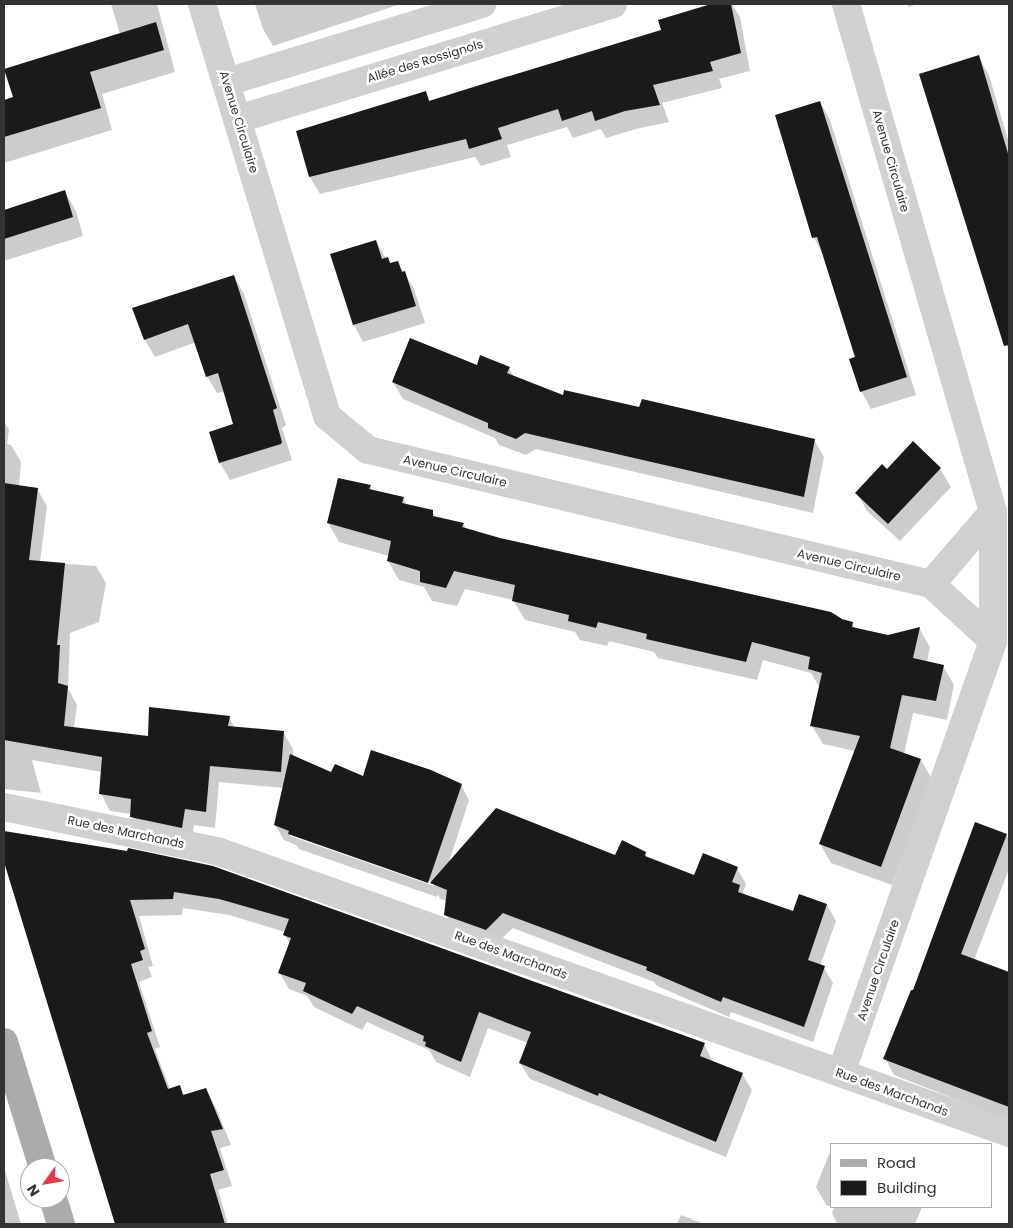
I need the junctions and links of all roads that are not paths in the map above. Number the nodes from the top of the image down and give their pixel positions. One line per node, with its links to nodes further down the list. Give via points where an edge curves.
1 (202, 4): 5 (street, Avenue Circulaire)
2 (482, 4): 5 (street)
3 (613, 4): 6 (street, Allée des Rossignols)
4 (846, 4): 7 (street, Avenue Circulaire)
5 (227, 82): 6 (street, Avenue Circulaire)
6 (238, 119): 8 (street, Avenue Circulaire, via 327,416 368,450)
7 (992, 512): 8 (street); 9 (street, Avenue Circulaire)
8 (931, 584): 9 (street, Avenue Circulaire)
9 (993, 641): 12 (street, Avenue Circulaire)
10 (4, 807): 12 (street, Rue des Marchands, via 217,851)
11 (4, 1042): 14 (main road)
12 (841, 1073): 13 (street, Rue des Marchands)
13 (1009, 1134)
14 (40, 1158)
15 (56, 1208): 16 (main road)
16 (61, 1224)

